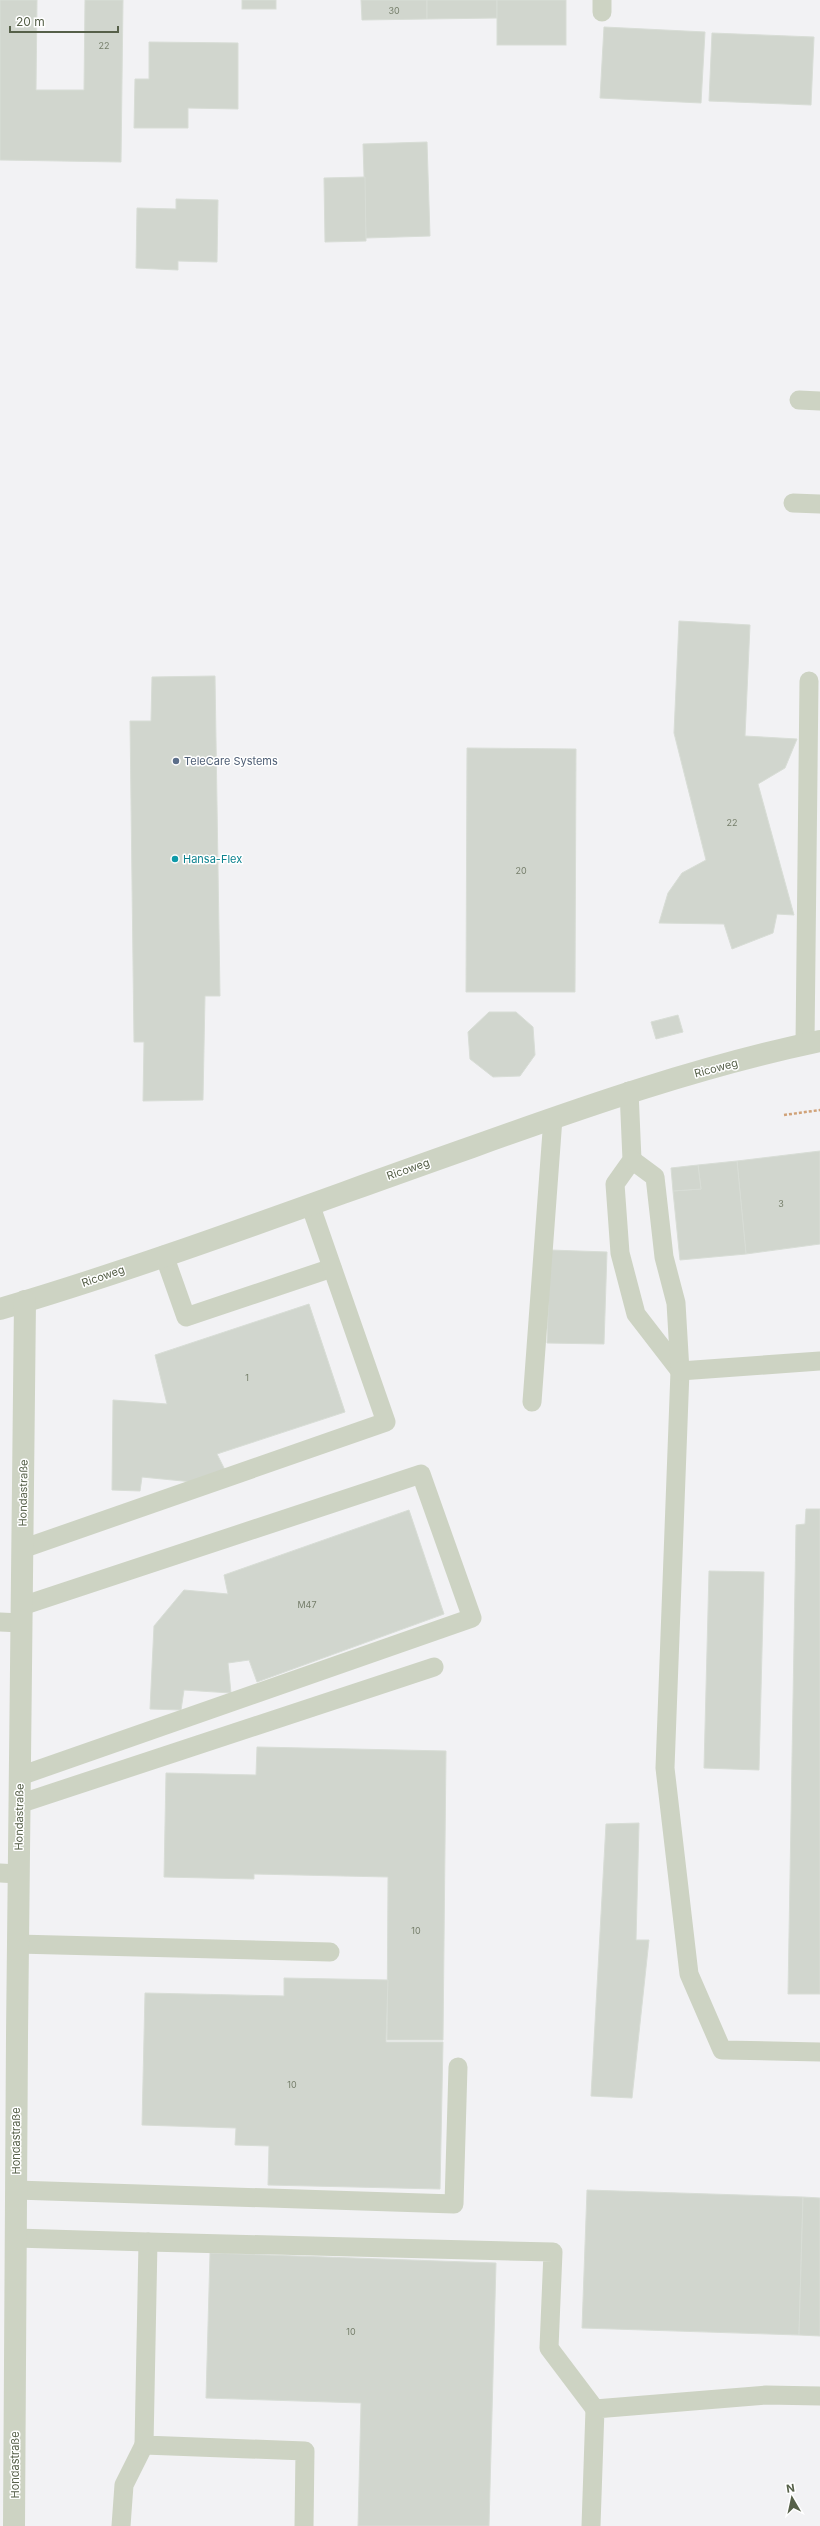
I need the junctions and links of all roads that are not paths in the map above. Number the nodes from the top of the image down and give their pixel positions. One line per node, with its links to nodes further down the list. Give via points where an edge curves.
1 (799, 400): 2 (lane)
2 (820, 401)
3 (793, 503): 4 (lane)
4 (820, 504)
5 (809, 681): 6 (lane)
6 (812, 1043): 7 (street, Ricoweg)
7 (629, 1091): 8 (street, Ricoweg); 9 (lane)
8 (554, 1118): 10 (street, Ricoweg); 17 (lane)
9 (632, 1160): 16 (lane, via 655,1177 664,1258 676,1303); 16 (lane, via 615,1184 620,1253 636,1314)
10 (310, 1204): 11 (street, Ricoweg); 12 (lane)
11 (164, 1255): 12 (lane, via 186,1317); 13 (street, Ricoweg)
12 (332, 1268): 18 (lane, via 386,1422)
13 (25, 1301): 14 (street, Ricoweg); 18 (street, Hondastraße)
14 (0, 1309)
15 (820, 1361): 16 (lane)
16 (680, 1371): 27 (lane, via 665,1768 689,1974 722,2050)
17 (532, 1402)
18 (22, 1549): 19 (street, Hondastraße)
19 (22, 1615): 20 (lane); 22 (street, Hondastraße); 22 (lane, via 421,1474 472,1618)
20 (0, 1622)
21 (434, 1667): 23 (lane)
22 (20, 1776): 23 (street, Hondastraße)
23 (19, 1804): 24 (street, Hondastraße)
24 (9, 1874): 25 (street, Hondastraße)
25 (17, 1944): 26 (lane); 29 (street, Hondastraße)
26 (330, 1952)
27 (820, 2052)
28 (458, 2067): 29 (lane, via 454,2204)
29 (16, 2190): 30 (street, Hondastraße)
30 (16, 2238): 31 (lane); 32 (street, Hondastraße)
31 (148, 2242): 35 (lane, via 553,2252 549,2348); 36 (lane)
32 (15, 2332): 33 (street); 37 (street, Hondastraße)
33 (0, 2352)
34 (820, 2396): 35 (lane, via 766,2394)
35 (595, 2409): 40 (lane)
36 (144, 2445): 38 (lane, via 124,2485); 39 (lane, via 305,2450)
37 (14, 2526)
38 (121, 2526)
39 (304, 2526)
40 (590, 2526)

